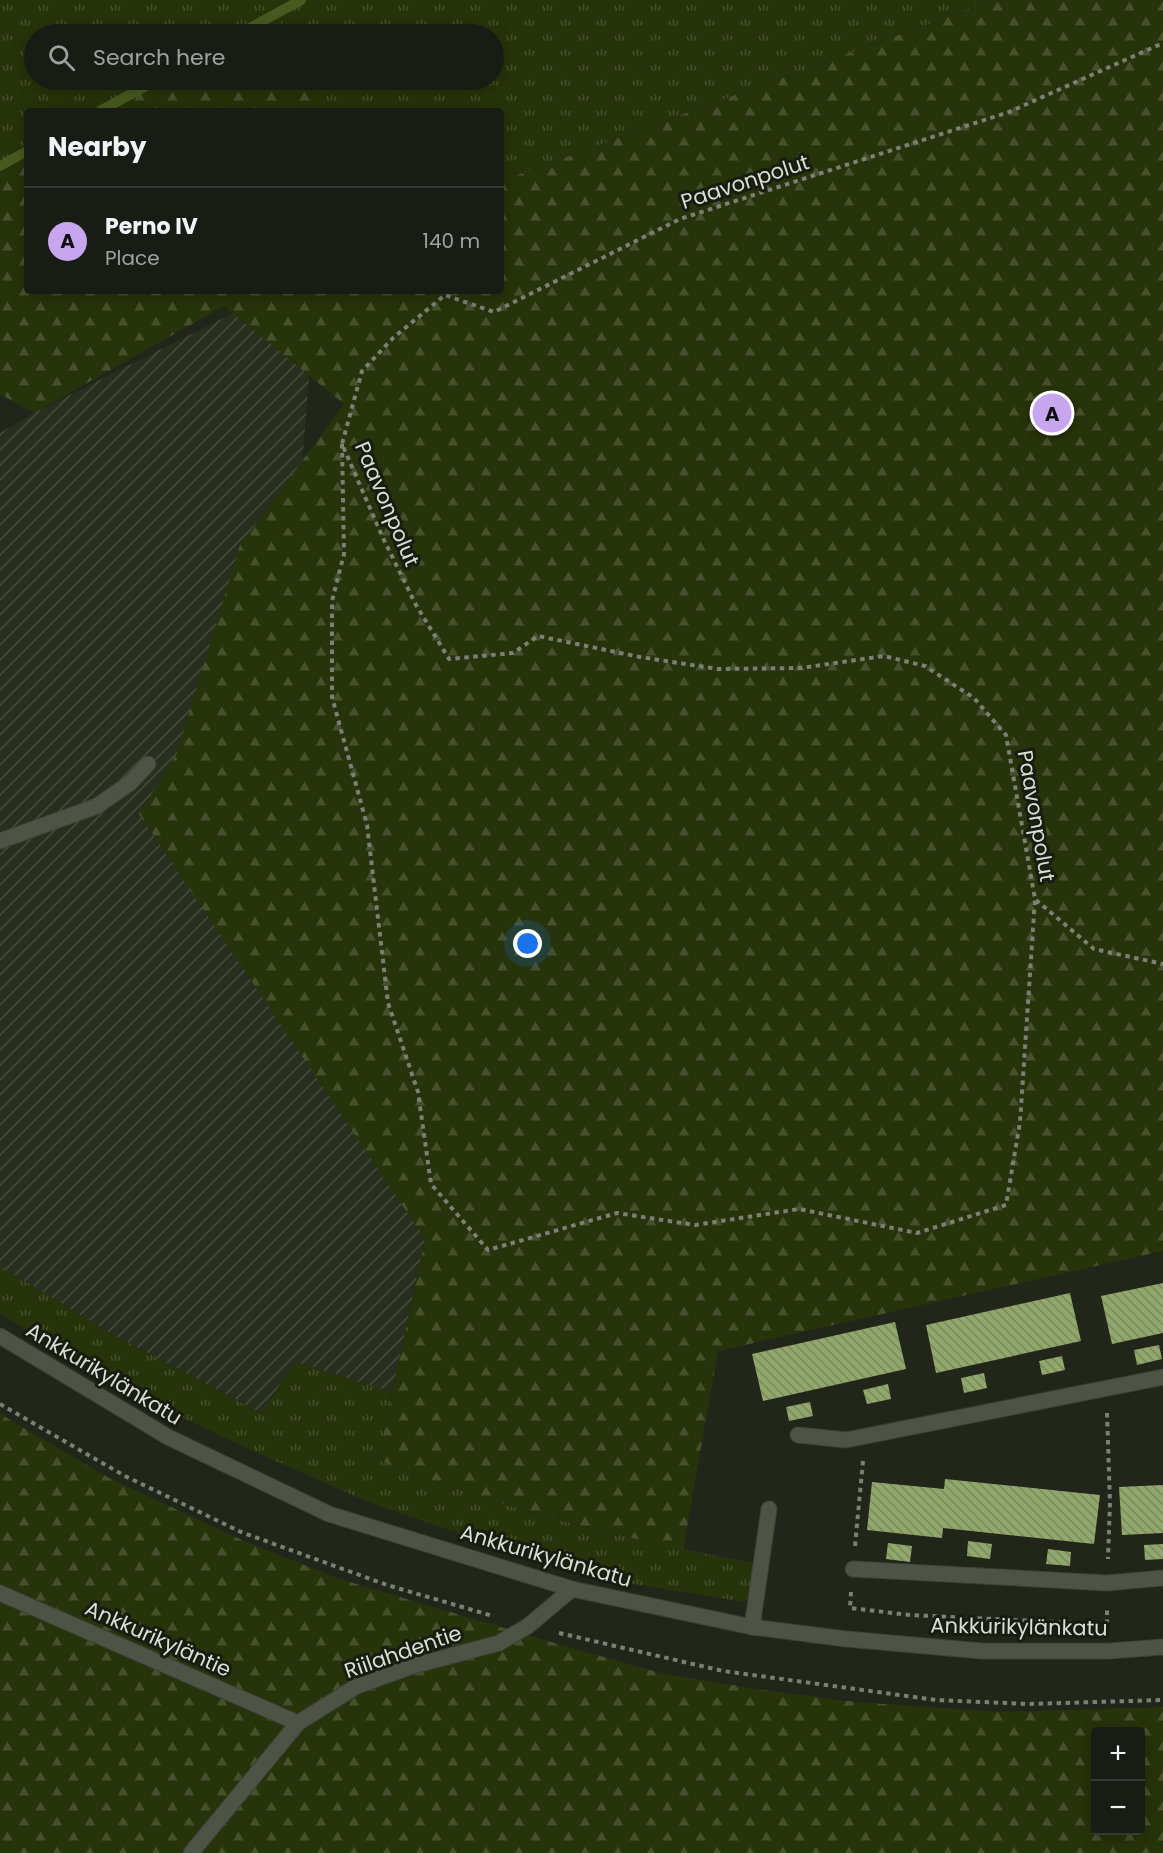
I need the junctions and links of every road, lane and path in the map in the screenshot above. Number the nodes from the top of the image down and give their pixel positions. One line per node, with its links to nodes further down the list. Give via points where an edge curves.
1 (1163, 43): 2 (path, Paavonpolut, via 1009,112 680,219 494,312 445,296 393,338 362,371)
2 (342, 444): 5 (path, Paavonpolut, via 416,605 449,659 513,653 538,636 718,669 801,668 884,656 925,666 974,698 1006,735); 5 (path, via 344,554 332,601 332,696 367,825 388,1004 418,1092 431,1184 488,1251 618,1213 694,1225 799,1209 917,1233 1006,1205 1020,1122)
3 (148, 764): 4 (street, via 130,783 96,806)
4 (0, 841)
5 (1035, 899): 6 (path, via 1094,949)
6 (1163, 964)
7 (0, 1336): 15 (street, Ankkurikylänkatu, via 168,1437 329,1514)
8 (1163, 1377): 9 (street)
9 (1107, 1388): 10 (street, via 846,1440); 14 (path)
10 (798, 1435)
11 (769, 1509): 18 (street)
12 (853, 1569): 14 (street)
13 (1163, 1578): 14 (street)
14 (1107, 1583): 17 (path)
15 (572, 1589): 18 (street, Ankkurikylänkatu); 20 (street, Riilahdentie, via 528,1626 499,1643 357,1686)
16 (0, 1593): 20 (street, Ankkurikyläntie)
17 (1107, 1624)
18 (752, 1627): 19 (street, Ankkurikylänkatu, via 982,1651)
19 (1163, 1647)
20 (298, 1723): 21 (street, Riilahdentie)
21 (190, 1853)

